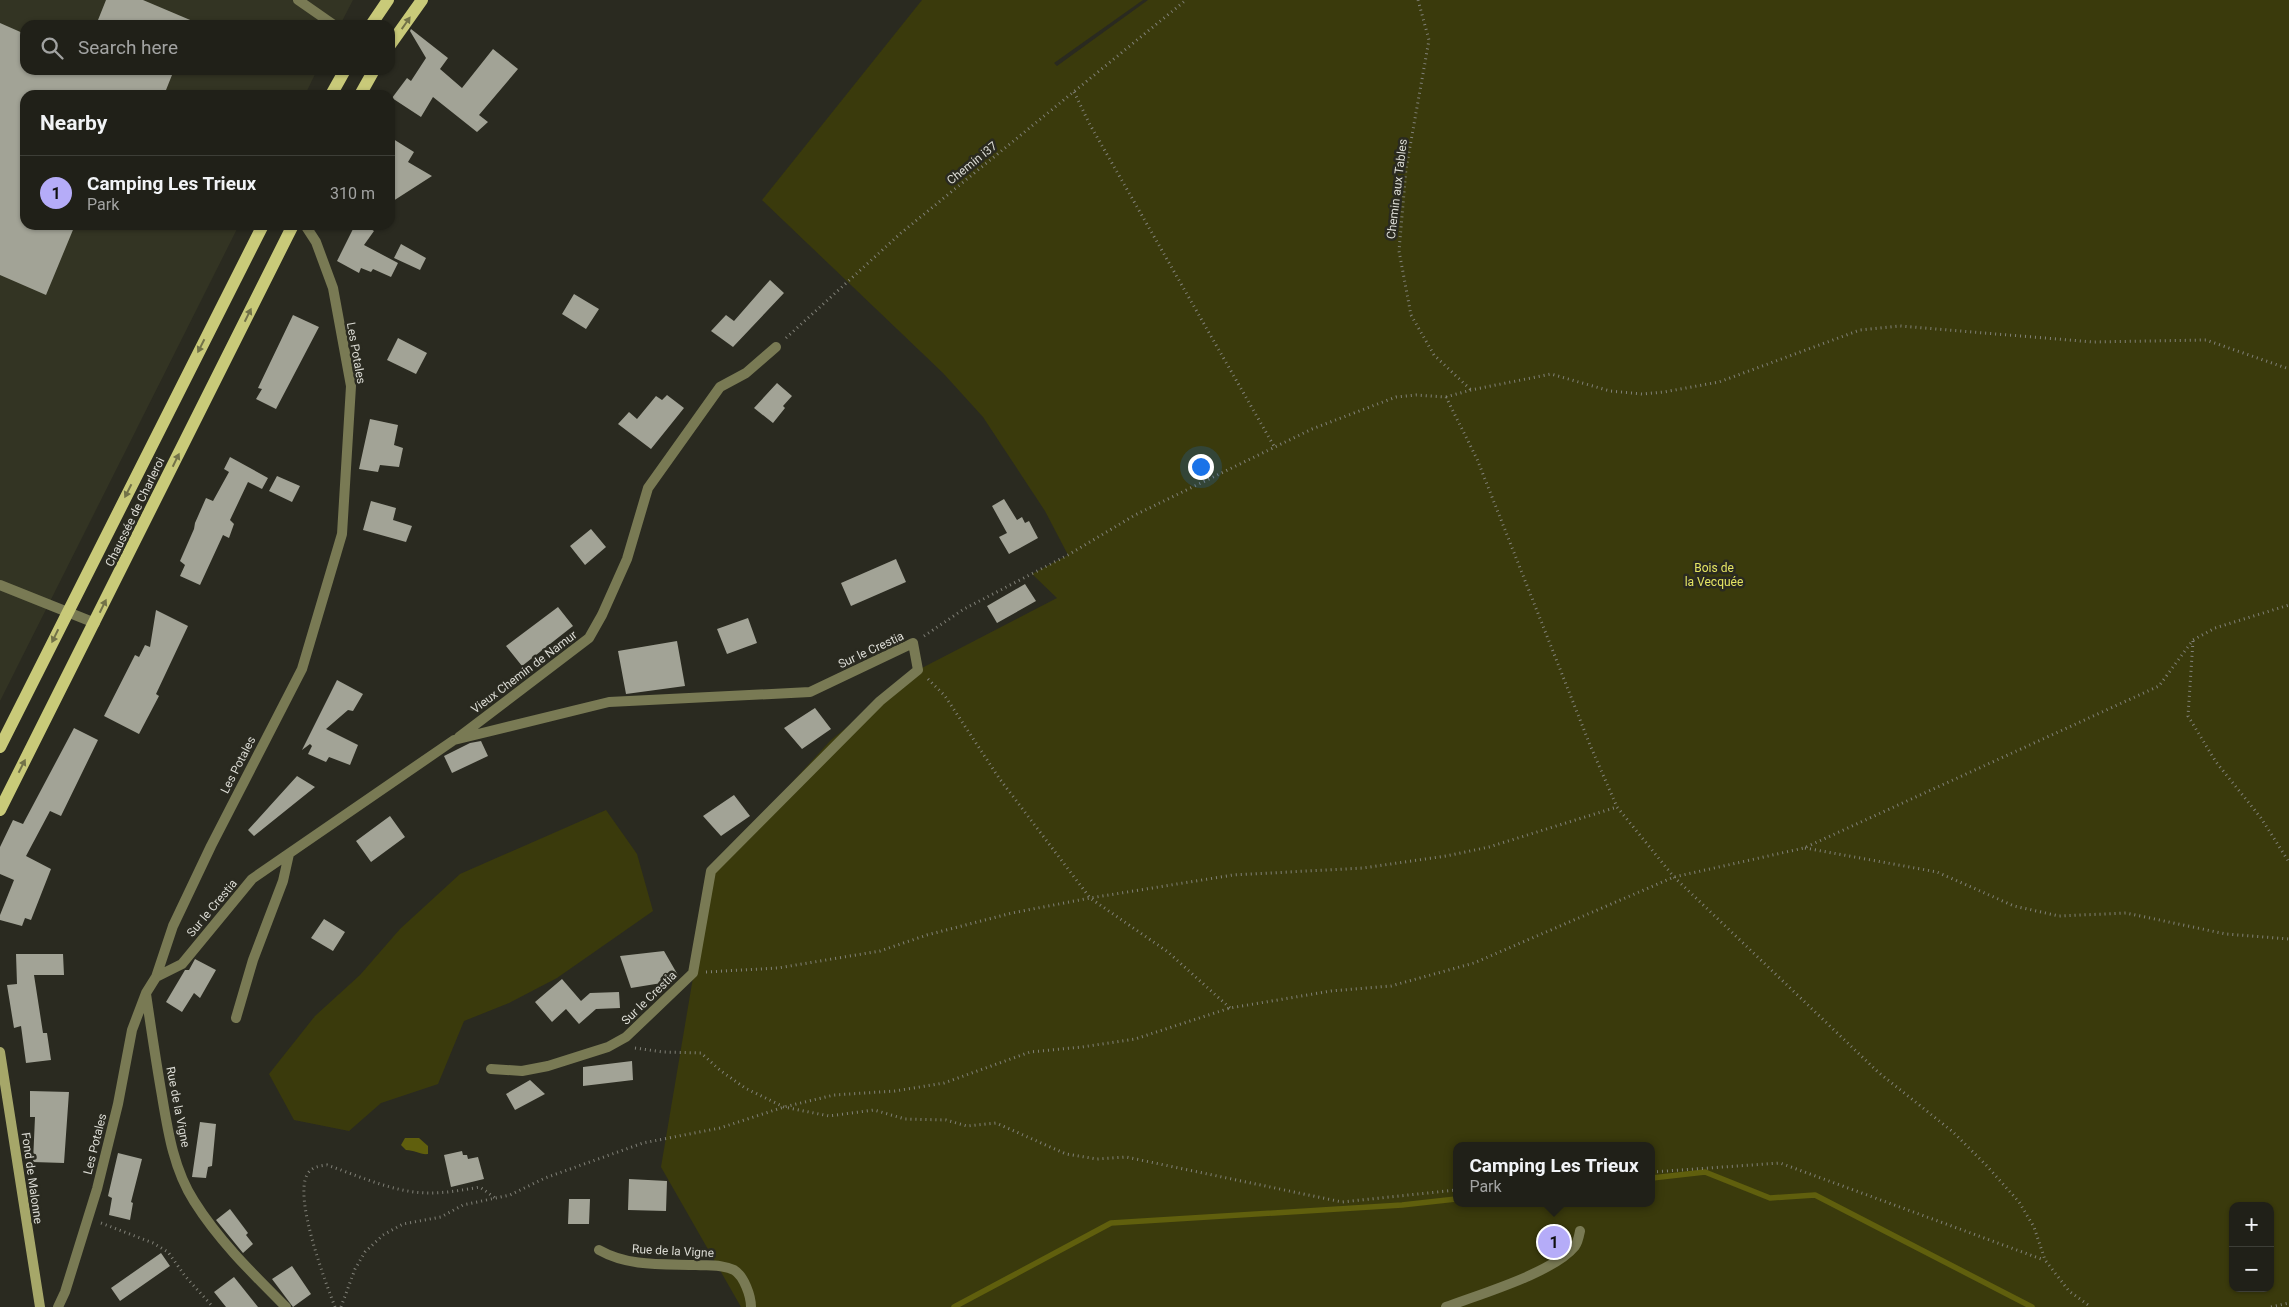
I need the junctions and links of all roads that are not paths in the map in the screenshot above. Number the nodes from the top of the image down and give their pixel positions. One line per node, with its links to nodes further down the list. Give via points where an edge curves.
1 (298, 0): 4 (street)
2 (388, 0): 5 (main road)
3 (422, 0): 6 (main road, one-way to 3)
4 (327, 20)
5 (374, 20)
6 (395, 38)
7 (342, 75): 9 (main road)
8 (371, 75): 10 (main road)
9 (334, 90)
10 (363, 90)
11 (260, 230): 16 (main road, Chaussée de Charleroi, one-way to 16)
12 (291, 230): 17 (main road, Chaussée de Charleroi, one-way to 12)
13 (308, 230): 22 (street, Les Potales, via 334,288 351,386 342,534 302,669 210,846 173,926)
14 (776, 347): 18 (street, Vieux Chemin de Namur, via 746,373 720,387 648,488 627,559 589,638)
15 (0, 585): 16 (street)
16 (68, 611): 17 (street); 19 (main road, Chaussée de Charleroi, one-way to 19)
17 (95, 623): 20 (main road, Chaussée de Charleroi, one-way to 17)
18 (454, 740): 21 (street, Sur le Crestia); 26 (street, Sur le Crestia, via 609,702 810,692 913,643 918,670 874,708 711,871 693,973 626,1037 608,1047 548,1066 522,1071)
19 (0, 747)
20 (0, 810)
21 (289, 854): 22 (street, Sur le Crestia, via 252,879 182,964); 24 (street, via 283,881 253,960)
22 (156, 977): 23 (street, Les Potales)
23 (146, 993): 30 (street, Les Potales, via 132,1030 118,1104 88,1219); 31 (street, Rue de la Vigne, via 170,1142 180,1174 193,1200 216,1231)
24 (236, 1018)
25 (0, 1052): 29 (street, Fond de Malonne)
26 (491, 1070)
27 (1580, 1231): 33 (street, via 1576,1245 1534,1273)
28 (599, 1250): 32 (street, Rue de la Vigne, via 614,1258 639,1263 722,1266 736,1271 746,1286)
29 (40, 1307)
30 (58, 1307)
31 (286, 1307)
32 (750, 1307)
33 (1446, 1307)

